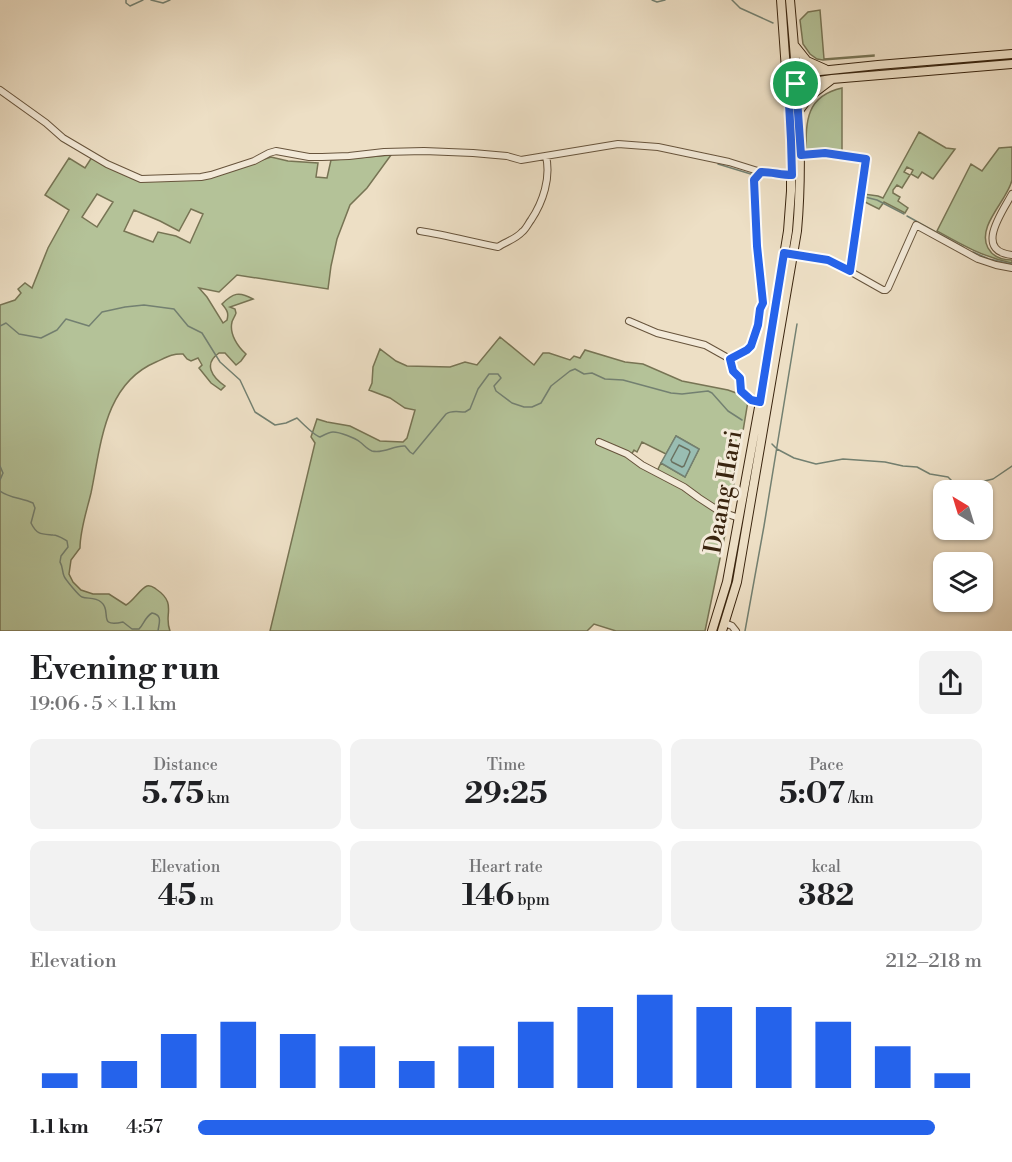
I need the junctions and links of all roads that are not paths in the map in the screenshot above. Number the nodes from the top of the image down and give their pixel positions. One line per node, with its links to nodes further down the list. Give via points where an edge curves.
1 (781, 0): 7 (main road, Daang Hari)
2 (790, 0): 3 (main road, Daang Hari)
3 (794, 44): 6 (main road, via 807,61); 8 (main road, Daang Hari)
4 (1012, 54): 6 (main road)
5 (1012, 64): 9 (main road)
6 (827, 70): 8 (main road)
7 (787, 74): 8 (main road); 10 (main road, Daang Hari)
8 (796, 74): 10 (main road, Daang Hari)
9 (832, 80): 10 (main road); 12 (main road, via 810,96)
10 (792, 85): 12 (main road, Daang Hari); 16 (main road, Daang Hari)
11 (0, 90): 14 (street, via 63,138 106,164 141,179 211,175 276,151 309,157 424,151 520,160)
12 (798, 112): 13 (main road, Daang Hari)
13 (801, 155): 17 (main road, Daang Hari); 24 (street, via 825,153 866,159)
14 (546, 156): 15 (street, via 618,144 658,147); 19 (street, via 544,196 538,210 515,237 498,247)
15 (761, 172): 16 (street); 26 (street, via 754,180 763,303 751,346)
16 (792, 175): 17 (street); 20 (main road, Daang Hari)
17 (801, 175): 21 (main road, Daang Hari)
18 (1012, 194): 22 (street, via 992,236 997,249)
19 (420, 231)
20 (784, 253): 21 (street); 27 (main road, Daang Hari)
21 (793, 254): 24 (street, via 828,260); 30 (main road, Daang Hari, via 737,582)
22 (1012, 255)
23 (1012, 268): 24 (street, via 978,259 915,225 887,289)
24 (850, 271)
25 (629, 321): 26 (street, via 657,333 705,345)
26 (730, 359): 27 (street, via 740,378 741,391)
27 (760, 402): 29 (main road, Daang Hari)
28 (599, 442): 29 (street, via 627,454 719,511)
29 (739, 518): 31 (main road, Daang Hari, via 727,582)
30 (724, 627): 32 (street, via 732,626)
31 (712, 631)
32 (736, 631)

